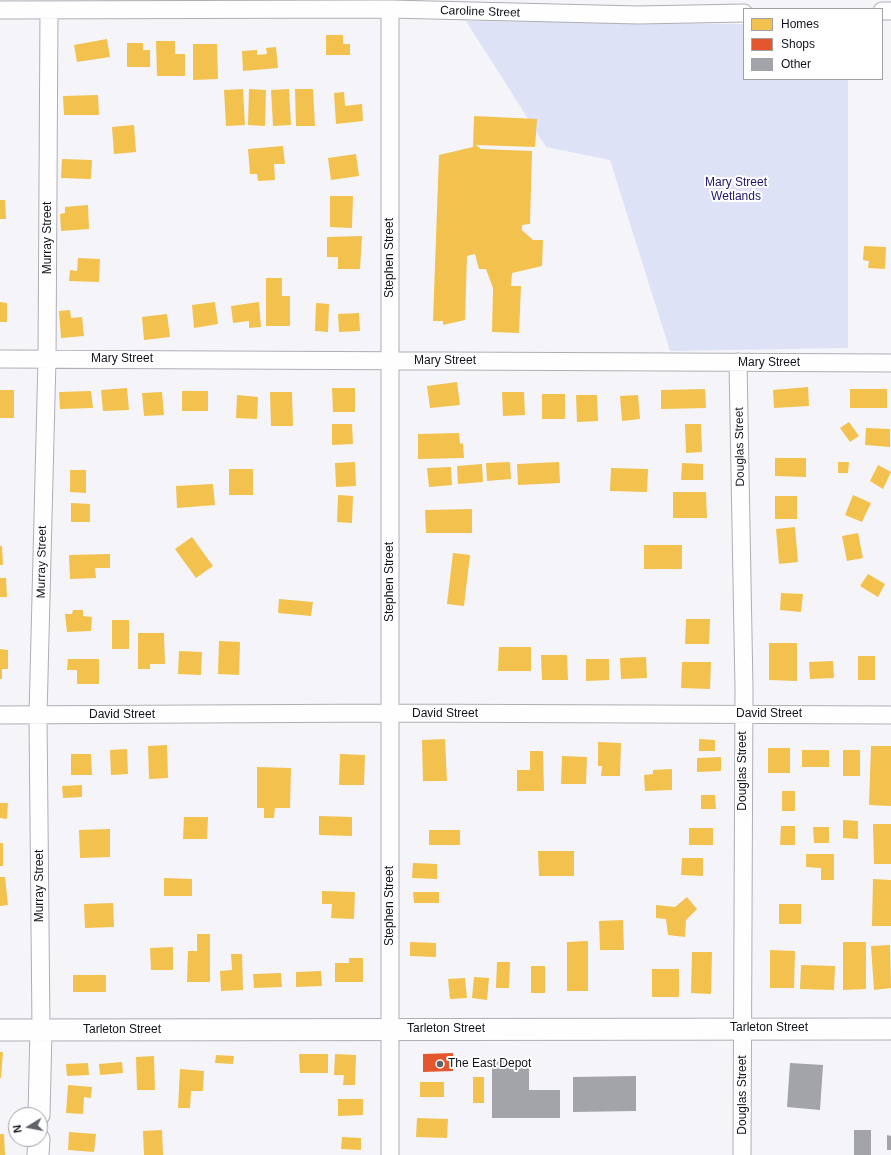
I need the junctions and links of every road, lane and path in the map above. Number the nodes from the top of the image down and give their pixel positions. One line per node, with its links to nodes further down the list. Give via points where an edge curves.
1 (0, 10): 2 (street, Caroline Street)
2 (49, 10): 3 (street, Caroline Street); 6 (street, Murray Street)
3 (390, 10): 4 (street, Caroline Street, via 571,15); 7 (street, Stephen Street)
4 (743, 13)
5 (0, 359): 6 (street, Mary Street)
6 (47, 359): 7 (street, Mary Street); 14 (street, Murray Street)
7 (390, 361): 8 (street, Mary Street); 10 (street, Stephen Street)
8 (738, 362): 9 (street, Mary Street); 11 (street, Douglas Street)
9 (891, 363)
10 (390, 713): 11 (street, David Street); 14 (street, David Street); 19 (street, Stephen Street)
11 (744, 714): 13 (street, David Street); 15 (street, Douglas Street)
12 (0, 715): 14 (street, David Street)
13 (891, 715)
14 (38, 716): 18 (street, Murray Street)
15 (743, 1028): 16 (main road, Tarleton Street); 19 (main road, Tarleton Street); 22 (street, Douglas Street)
16 (891, 1029)
17 (0, 1030): 18 (main road, Tarleton Street)
18 (41, 1030): 19 (main road, Tarleton Street); 20 (main road, Murray Street)
19 (390, 1030): 21 (street, Stephen Street)
20 (39, 1107)
21 (390, 1155)
22 (742, 1155)

